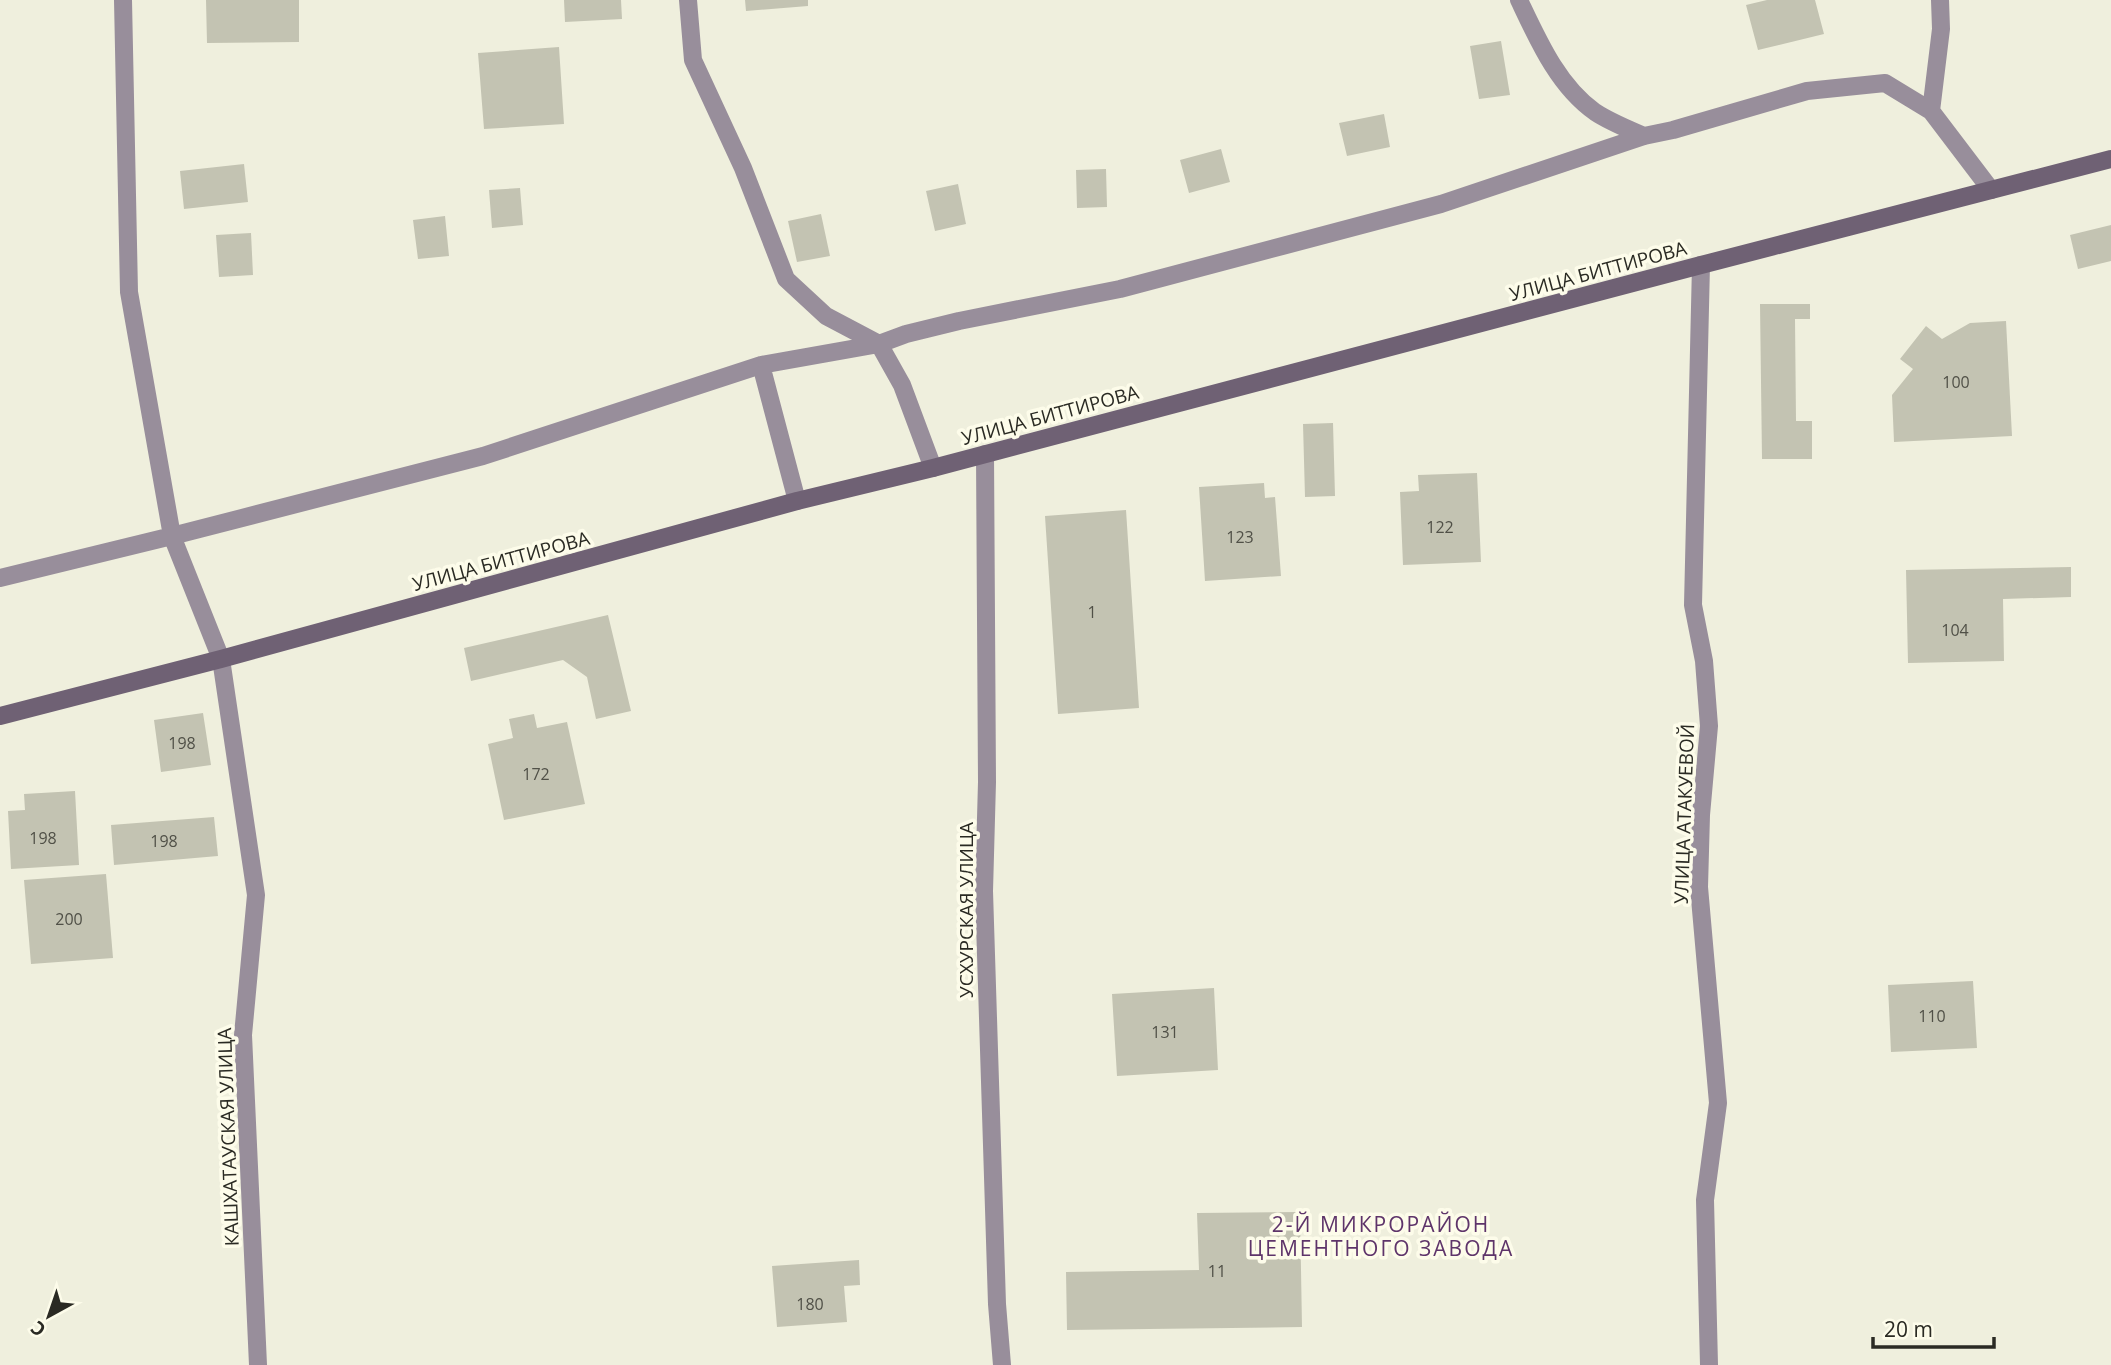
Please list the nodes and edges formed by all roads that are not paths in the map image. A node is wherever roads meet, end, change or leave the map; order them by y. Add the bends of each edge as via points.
1 (123, 0) edge
2 (688, 0) edge
3 (1519, 0) edge
4 (1940, 0) edge
5 (1931, 111) junction
6 (1644, 136) junction
7 (2111, 159) edge
8 (1992, 190) junction
9 (1700, 265) junction
10 (879, 344) junction
11 (761, 365) junction
12 (985, 454) junction
13 (933, 468) junction
14 (797, 501) junction
15 (173, 536) junction
16 (0, 578) edge
17 (221, 660) junction
18 (0, 716) edge
19 (258, 1365) edge
20 (1002, 1365) edge
21 (1709, 1365) edge

1 - 15 street, КАШХАТАУСКАЯ УЛИЦА via 129,292
2 - 10 street via 693,60 743,167 786,279 825,316
3 - 6 street via 1552,64 1572,90 1595,111
4 - 5 street
5 - 6 street via 1885,83 1807,91
5 - 8 street
6 - 10 street via 1441,204 1120,289 959,321
7 - 8 street, УЛИЦА БИТТИРОВА
8 - 9 street, УЛИЦА БИТТИРОВА
9 - 12 street, УЛИЦА БИТТИРОВА
9 - 21 street, УЛИЦА АТАКУЕВОЙ via 1693,605 1704,661 1709,726 1699,887 1718,1103 1705,1200
10 - 11 street
10 - 13 street via 902,384
11 - 14 street
11 - 15 street via 484,456
12 - 13 street, УЛИЦА БИТТИРОВА
12 - 20 street, УСХУРСКАЯ УЛИЦА via 984,891
13 - 14 street, УЛИЦА БИТТИРОВА
14 - 17 street, УЛИЦА БИТТИРОВА
15 - 16 street
15 - 17 street, КАШХАТАУСКАЯ УЛИЦА
17 - 18 street, УЛИЦА БИТТИРОВА
17 - 19 street, КАШХАТАУСКАЯ УЛИЦА via 256,895 243,1035

